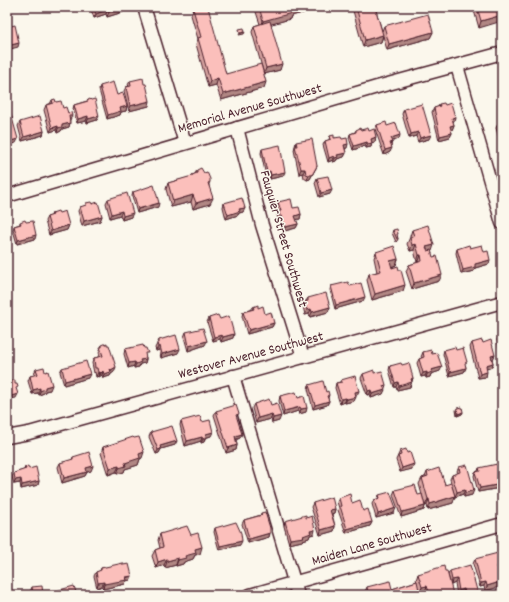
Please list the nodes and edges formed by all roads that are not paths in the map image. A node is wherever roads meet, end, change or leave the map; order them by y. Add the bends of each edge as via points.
1 (144, 7) edge
2 (502, 53) edge
3 (457, 66) junction
4 (236, 128) junction
5 (184, 144) junction
6 (7, 196) edge
7 (502, 223) edge
8 (502, 302) edge
9 (303, 357) junction
10 (233, 376) junction
11 (7, 437) edge
12 (502, 524) edge
13 (294, 583) junction
14 (250, 595) edge
15 (298, 595) edge

1 - 5 street
2 - 3 street, Memorial Avenue Southwest
3 - 4 street, Memorial Avenue Southwest
3 - 7 street
4 - 5 street, Memorial Avenue Southwest
4 - 9 street, Fauquier Street Southwest via 262,225
5 - 6 street, Memorial Avenue Southwest
8 - 9 street, Westover Avenue Southwest
9 - 10 street, Westover Avenue Southwest
10 - 11 street, Westover Avenue Southwest
10 - 13 street
12 - 13 street, Maiden Lane Southwest
13 - 14 street, Maiden Lane Southwest
13 - 15 street

